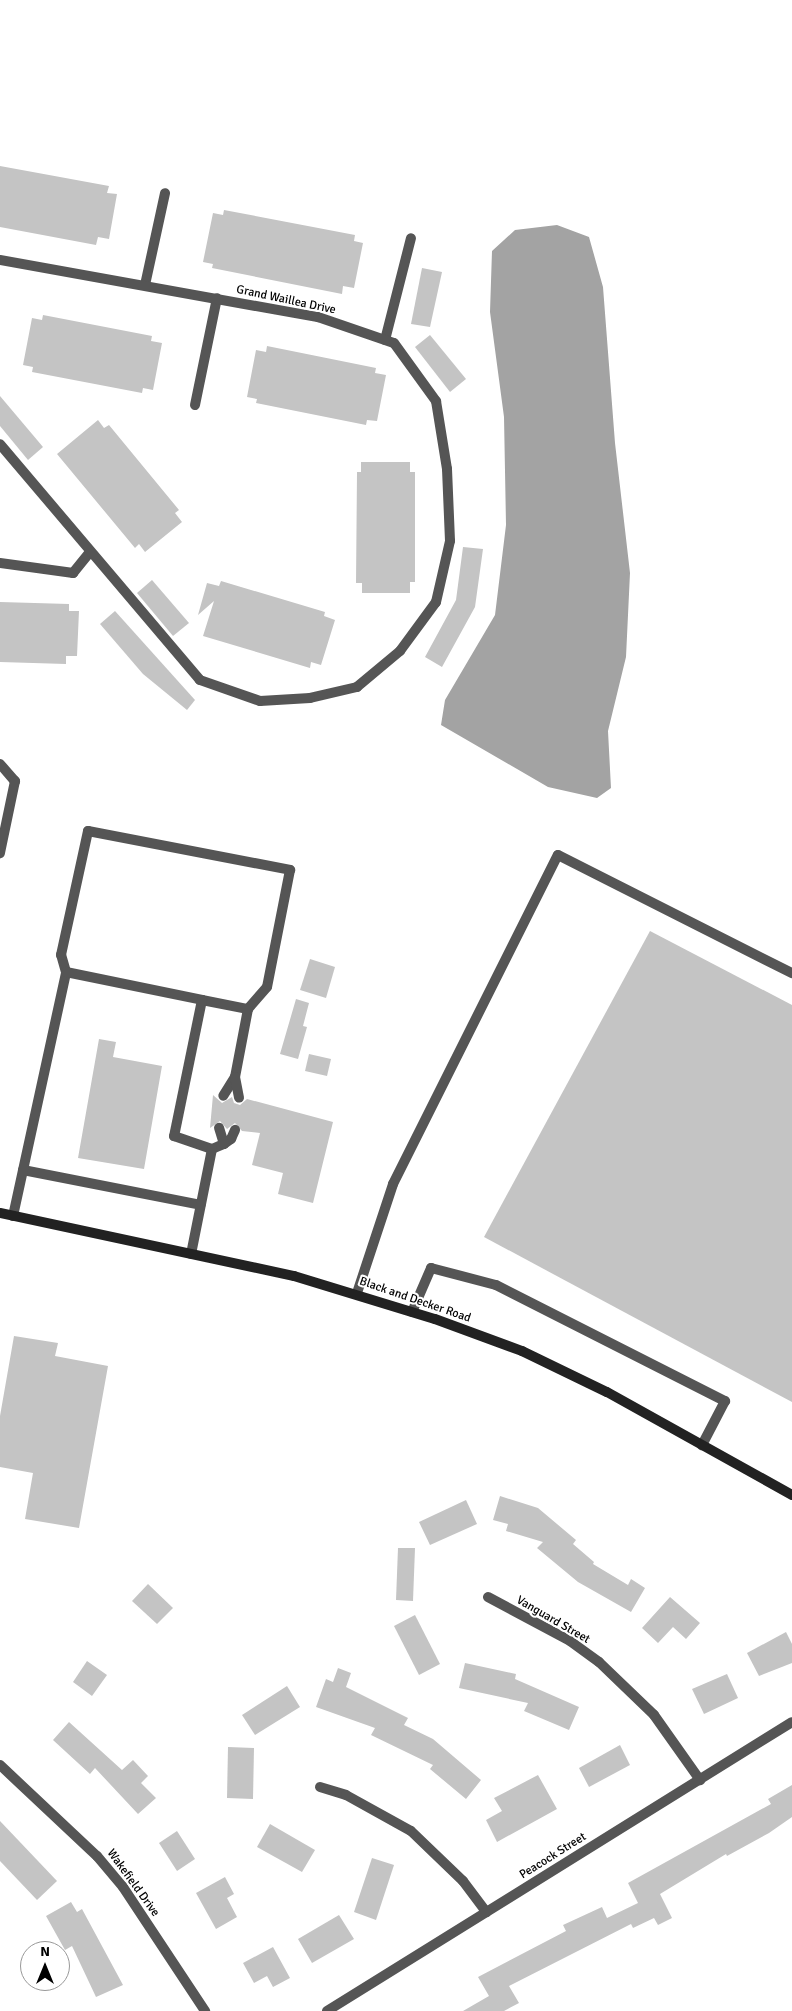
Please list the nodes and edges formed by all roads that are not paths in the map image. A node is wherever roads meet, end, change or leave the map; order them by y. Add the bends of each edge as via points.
1 (165, 193) dead end
2 (411, 238) dead end
3 (0, 260) edge
4 (145, 285) junction
5 (217, 298) junction
6 (385, 340) junction
7 (195, 406) dead end
8 (0, 444) edge
9 (90, 552) junction
10 (0, 564) edge
11 (0, 764) edge
12 (0, 853) edge
13 (66, 972) junction
14 (792, 974) edge
15 (202, 1000) junction
16 (248, 1009) junction
17 (235, 1077) junction
18 (223, 1096) dead end
19 (239, 1098) dead end
20 (219, 1128) dead end
21 (235, 1130) dead end
22 (224, 1144) junction
23 (212, 1149) junction
24 (23, 1170) junction
25 (201, 1205) junction
26 (0, 1213) edge
27 (13, 1216) junction
28 (190, 1254) junction
29 (358, 1294) junction
30 (412, 1312) junction
31 (702, 1445) junction
32 (792, 1495) edge
33 (488, 1597) dead end
34 (792, 1722) edge
35 (0, 1765) edge
36 (700, 1780) junction
37 (320, 1787) dead end
38 (486, 1912) junction
39 (206, 2011) edge
40 (327, 2011) edge

1 - 4 street
2 - 6 street
3 - 4 street, Grand Waillea Drive
4 - 5 street, Grand Waillea Drive
5 - 6 street, Grand Waillea Drive via 318,317
5 - 7 street
6 - 9 street, Grand Waillea Drive via 394,343 436,401 447,469 450,541 436,602 400,651 357,687 310,698 260,701 200,680
8 - 9 street, Grand Waillea Drive
9 - 10 street via 73,573
11 - 12 street via 14,780
13 - 15 street
13 - 16 street via 61,955 88,831 290,870 268,987
13 - 24 street
14 - 29 street via 558,855 393,1184
15 - 16 street
15 - 23 street via 174,1136
16 - 17 street
17 - 18 street
17 - 19 street
20 - 22 street
21 - 22 street via 232,1138
22 - 23 street
23 - 25 street
24 - 25 street
24 - 27 street
25 - 28 street
26 - 27 main road, Black and Decker Road
27 - 28 main road, Black and Decker Road
28 - 29 main road, Black and Decker Road
29 - 30 main road, Black and Decker Road
30 - 31 main road, Black and Decker Road via 522,1351 607,1392
30 - 31 street via 431,1268 496,1285 725,1401
31 - 32 main road, Black and Decker Road
33 - 36 street, Vanguard Street via 570,1641 599,1662 654,1715
34 - 36 street, Peacock Street
35 - 39 street, Wakefield Drive via 97,1856 123,1887
36 - 38 street, Peacock Street
37 - 38 street via 346,1795 411,1831 463,1881
38 - 40 street, Peacock Street

